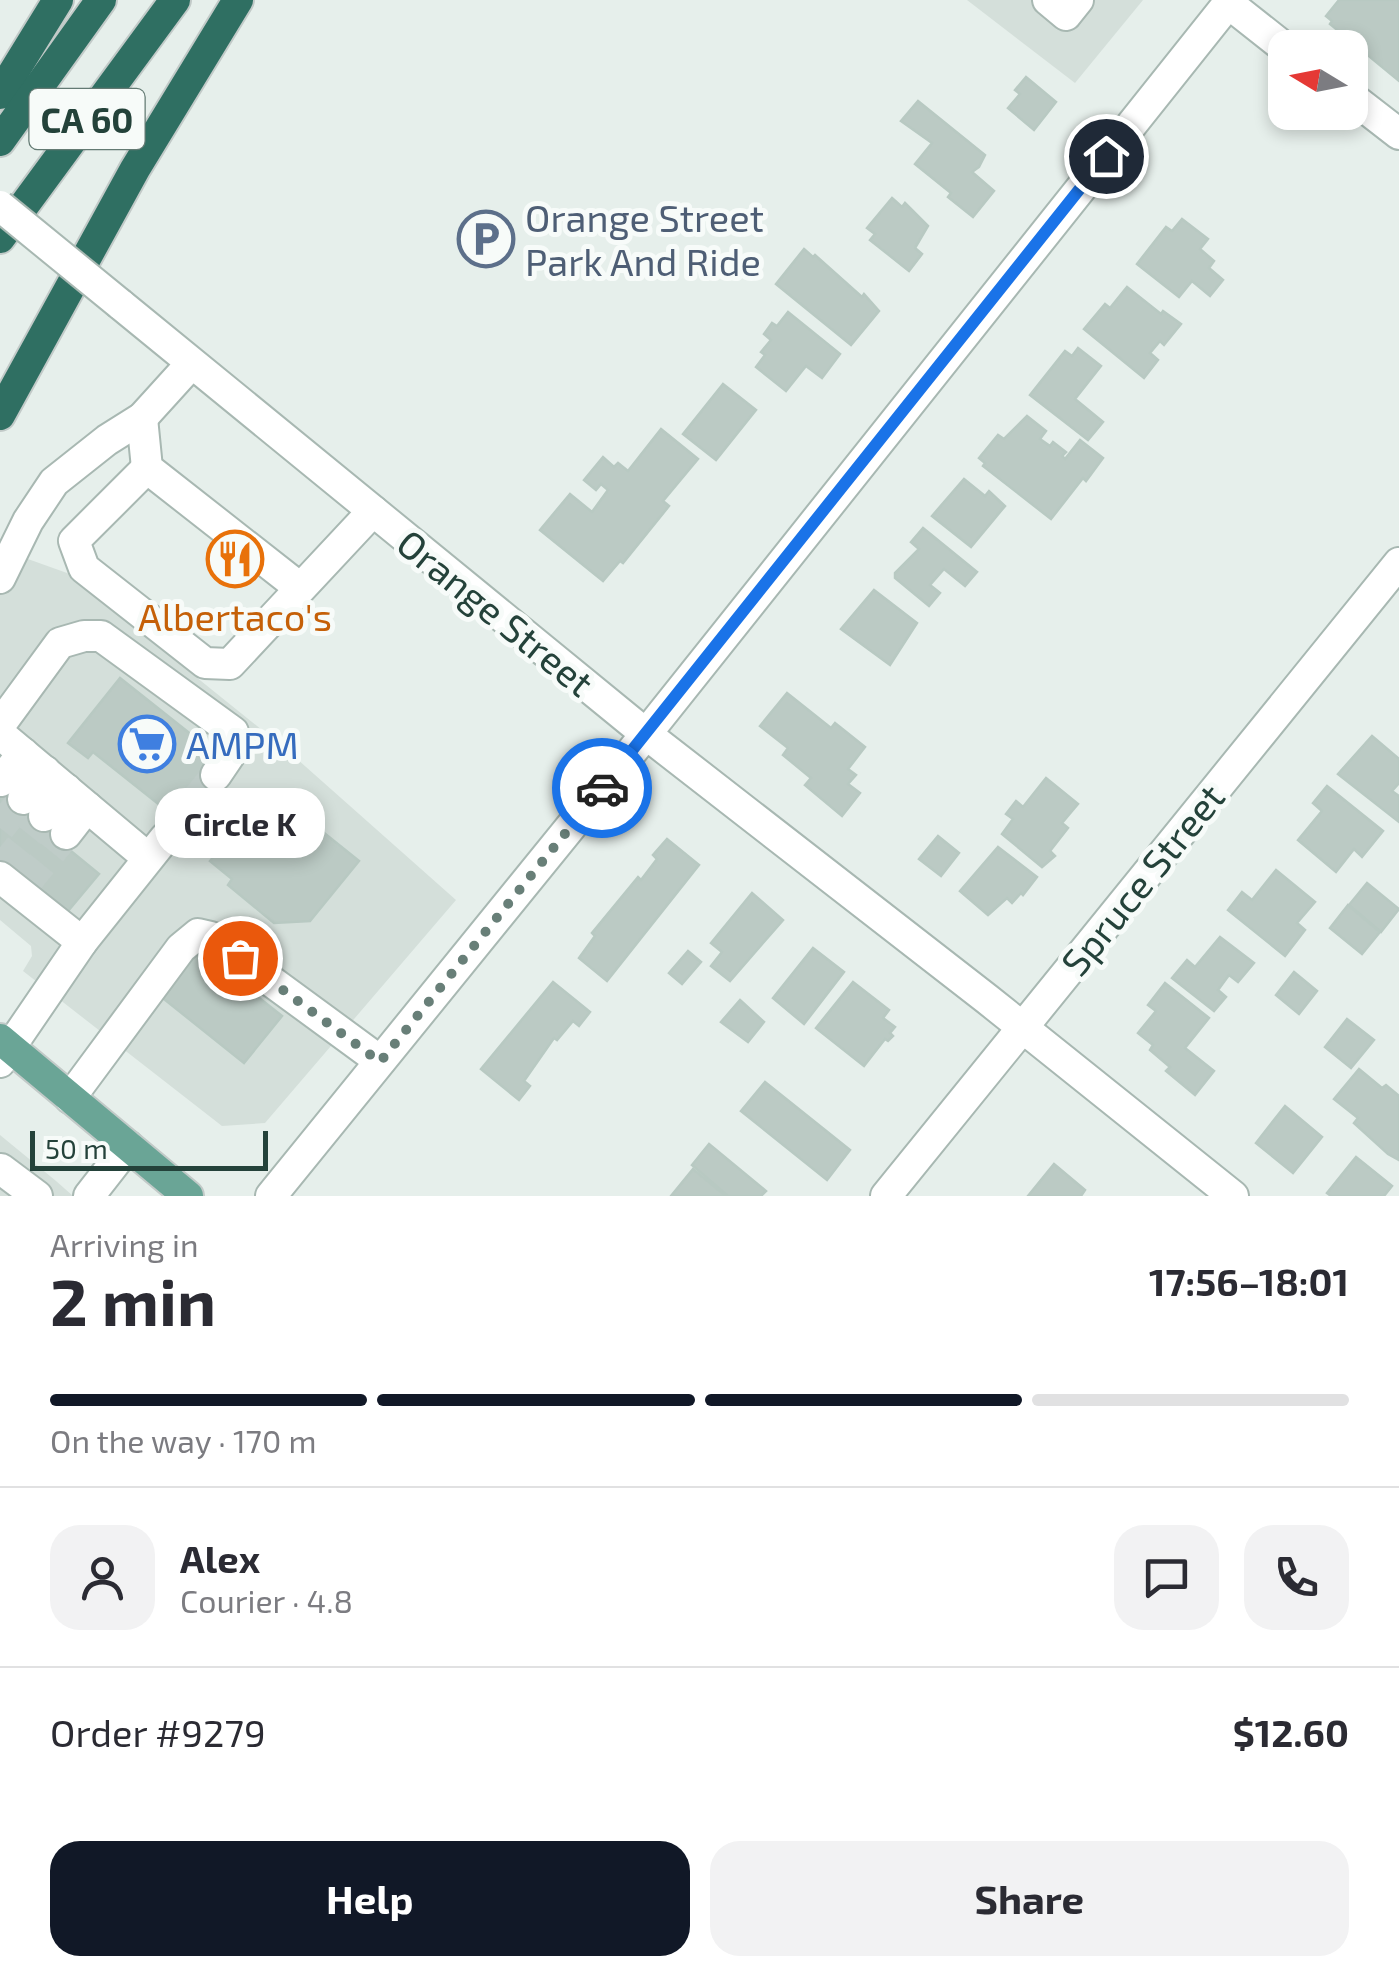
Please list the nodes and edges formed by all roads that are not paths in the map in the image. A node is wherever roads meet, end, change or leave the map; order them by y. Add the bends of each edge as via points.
1 (58, 0) edge
2 (101, 0) edge
3 (175, 0) edge
4 (238, 0) edge
5 (1048, 0) edge
6 (1078, 0) edge
7 (1229, 2) edge
8 (1268, 34) edge
9 (0, 94) edge
10 (1368, 110) edge
11 (1399, 134) edge
12 (0, 141) edge
13 (0, 206) edge
14 (0, 238) edge
15 (192, 364) junction
16 (0, 416) edge
17 (142, 418) junction
18 (147, 468) junction
19 (373, 511) junction
20 (1399, 562) edge
21 (0, 578) edge
22 (300, 588) junction
23 (646, 734) junction
24 (28, 757) edge
25 (216, 775) tunnel mouth
26 (34, 808) edge
27 (9, 880) edge
28 (82, 942) junction
29 (1023, 1028) junction
30 (4, 1050) edge
31 (380, 1062) junction
32 (70, 1098) junction
33 (128, 1146) junction
34 (0, 1169) edge
35 (36, 1196) edge
36 (89, 1196) edge
37 (188, 1196) edge
38 (272, 1196) edge
39 (886, 1196) edge
40 (1232, 1196) edge

1 - 9 highway
2 - 12 highway, CA 60
3 - 14 highway, CA 60
4 - 16 highway via 136,168
5 - 6 street via 1066,14
7 - 8 street
7 - 23 street
10 - 11 street
13 - 15 street, Orange Street, bridge
15 - 17 street
15 - 19 street, Orange Street
17 - 18 street
17 - 21 street via 54,482
18 - 22 street
18 - 22 street via 74,541 84,568 205,663 230,664
19 - 22 street
19 - 23 street, Orange Street
20 - 29 street, Spruce Street
23 - 29 street, Orange Street
23 - 31 street
24 - 25 street via 60,643 101,636 233,732 235,748
24 - 26 street
24 - 26 street
24 - 28 street via 156,848
27 - 28 street
28 - 30 street
29 - 39 street, Spruce Street
29 - 40 street, Orange Street
30 - 32 main road
31 - 32 street via 212,937 198,934
31 - 38 street
32 - 33 main road
33 - 36 street
33 - 37 main road
34 - 35 street

